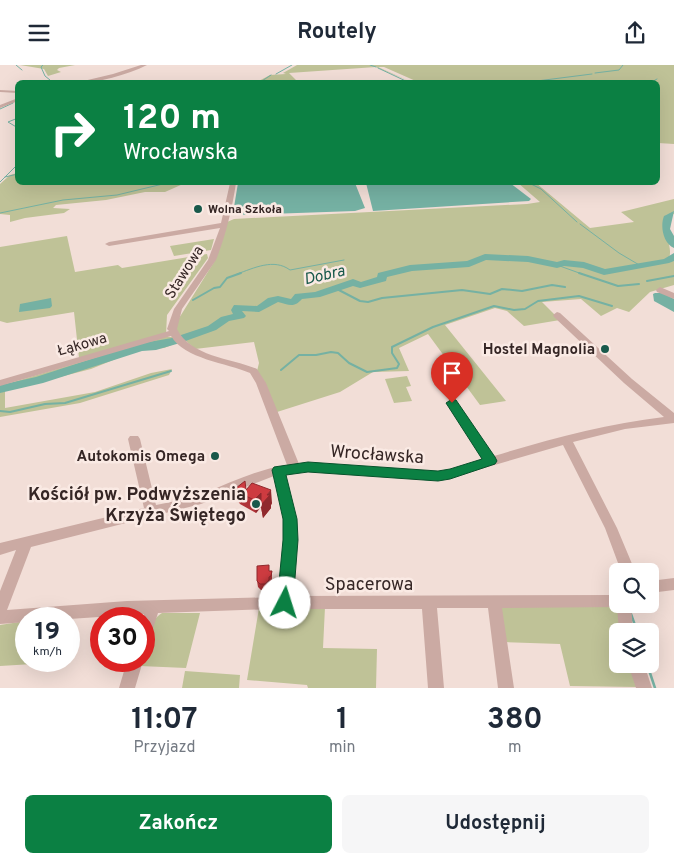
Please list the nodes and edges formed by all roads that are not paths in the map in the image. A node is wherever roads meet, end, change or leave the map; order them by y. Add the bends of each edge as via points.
1 (146, 65) edge
2 (91, 80) edge
3 (0, 91) edge
4 (15, 92) edge
5 (15, 100) edge
6 (0, 107) edge
7 (233, 185) edge
8 (224, 225) junction
9 (109, 243) dead end
10 (660, 290) dead end
11 (674, 296) edge
12 (557, 315) dead end
13 (177, 337) junction
14 (0, 383) edge
15 (452, 403) dead end
16 (674, 419) edge
17 (134, 439) dead end
18 (566, 439) junction
19 (491, 461) junction
20 (294, 467) junction
21 (278, 470) junction
22 (152, 511) junction
23 (26, 543) junction
24 (0, 549) edge
25 (625, 563) edge
26 (674, 584) edge
27 (659, 586) edge
28 (609, 601) edge
29 (494, 602) junction
30 (285, 603) junction
31 (429, 603) junction
32 (153, 607) edge
33 (0, 609) edge
34 (90, 611) edge
35 (0, 617) edge
36 (132, 672) edge
37 (639, 673) edge
38 (127, 688) edge
39 (436, 688) edge
40 (506, 688) edge
41 (644, 688) edge

1 - 2 street
3 - 4 street
5 - 6 street
7 - 8 street, Stawowa
8 - 9 street
8 - 13 street, Stawowa via 212,260 178,309 173,324
10 - 11 street
12 - 16 street
13 - 14 street, Łąkowa
13 - 20 street via 191,349 254,371
15 - 19 street
16 - 18 street, Wrocławska via 625,425
17 - 22 street
18 - 19 street, Wrocławska
18 - 25 street via 611,528
19 - 20 street, Wrocławska via 438,476
20 - 21 street, Wrocławska
21 - 22 street, Wrocławska via 201,499
21 - 30 street via 290,519
22 - 23 street, Wrocławska
23 - 24 street, Wrocławska
23 - 33 street
26 - 27 street
28 - 29 street, Spacerowa
29 - 31 street, Spacerowa
29 - 40 street
30 - 31 street, Spacerowa
30 - 32 street, Spacerowa
31 - 39 street
34 - 35 street, Spacerowa
36 - 38 street
37 - 41 street

